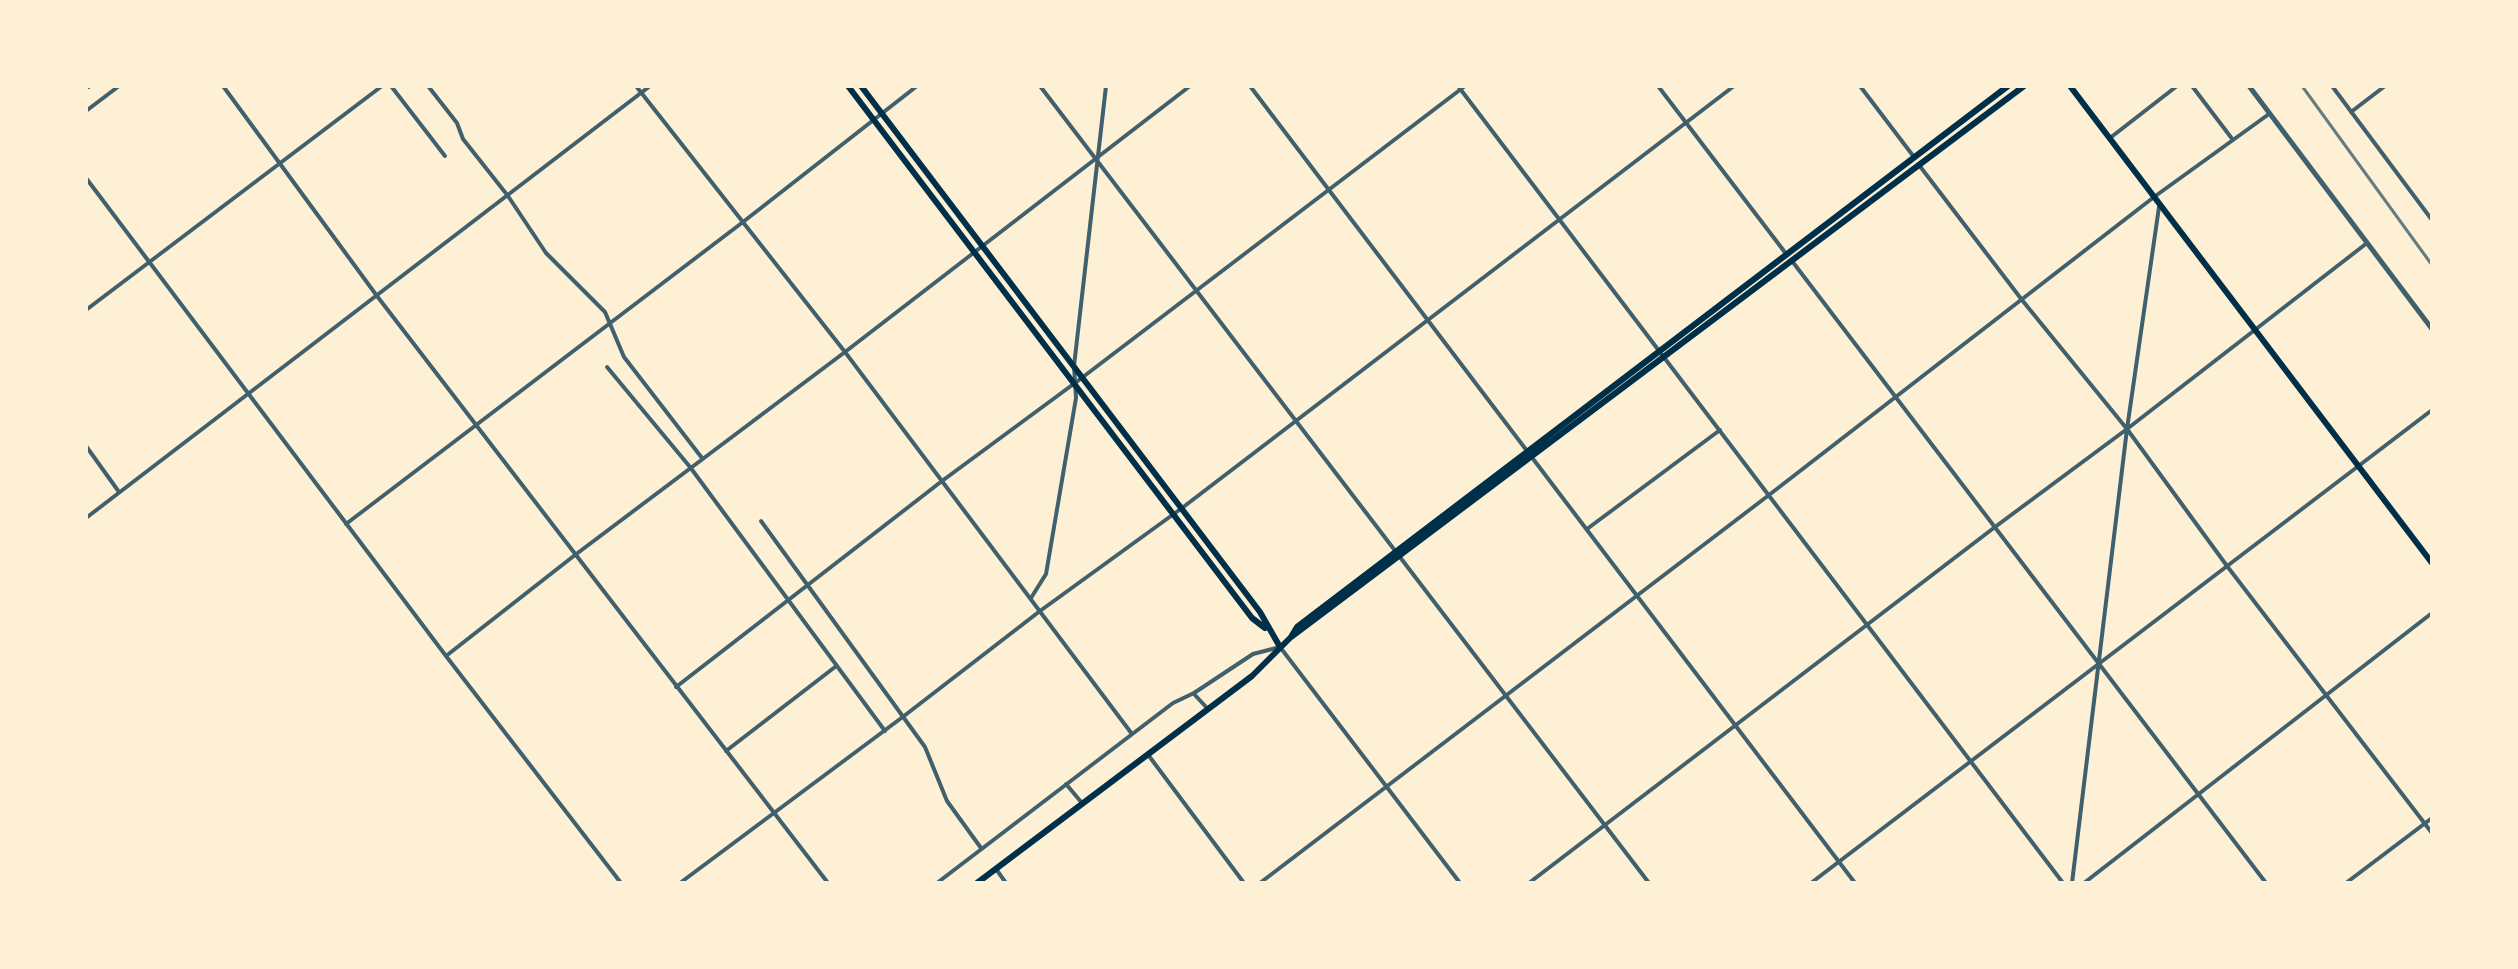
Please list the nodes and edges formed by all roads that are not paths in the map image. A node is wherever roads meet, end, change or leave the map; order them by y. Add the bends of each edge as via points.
1 (119, 86) edge
2 (223, 86) edge
3 (382, 86) edge
4 (391, 86) edge
5 (428, 86) edge
6 (636, 86) edge
7 (650, 86) edge
8 (848, 86) edge
9 (861, 86) edge
10 (917, 86) edge
11 (1040, 86) edge
12 (1106, 86) edge
13 (1190, 86) edge
14 (1250, 86) edge
15 (1658, 86) edge
16 (1734, 86) edge
17 (1860, 86) edge
18 (2008, 86) edge
19 (2024, 86) edge
20 (2070, 86) edge
21 (2177, 86) edge
22 (2192, 86) edge
23 (2249, 86) edge
24 (2332, 86) edge
25 (2385, 86) edge
26 (1461, 87) edge
27 (642, 92) junction
28 (86, 111) edge
29 (2351, 112) junction
30 (881, 113) junction
31 (2269, 114) junction
32 (874, 120) junction
33 (1686, 122) junction
34 (2110, 138) junction
35 (2233, 140) junction
36 (445, 156) dead end
37 (1914, 158) junction
38 (1096, 159) junction
39 (281, 163) junction
40 (1919, 165) junction
41 (86, 178) edge
42 (1329, 190) junction
43 (508, 196) junction
44 (2154, 197) junction
45 (2160, 204) junction
46 (1560, 220) junction
47 (2432, 220) edge
48 (743, 222) junction
49 (2367, 243) junction
50 (981, 245) junction
51 (974, 252) junction
52 (1786, 254) junction
53 (1792, 261) junction
54 (148, 262) junction
55 (1196, 291) junction
56 (377, 296) junction
57 (2022, 300) junction
58 (86, 310) edge
59 (1428, 320) junction
60 (611, 323) junction
61 (2255, 329) junction
62 (2432, 329) edge
63 (845, 352) junction
64 (1662, 354) junction
65 (1074, 366) junction
66 (607, 367) dead end
67 (1079, 380) junction
68 (249, 395) junction
69 (1896, 397) junction
70 (2432, 410) edge
71 (1295, 421) junction
72 (476, 424) junction
73 (2127, 429) junction
74 (1720, 430) junction
75 (86, 446) edge
76 (1530, 454) junction
77 (702, 458) junction
78 (2359, 466) junction
79 (690, 467) junction
80 (942, 481) junction
81 (119, 492) junction
82 (1769, 495) junction
83 (1182, 508) junction
84 (1174, 513) junction
85 (86, 518) edge
86 (761, 521) dead end
87 (346, 524) junction
88 (1995, 527) junction
89 (1587, 529) junction
90 (1398, 554) junction
91 (575, 555) junction
92 (2432, 563) edge
93 (2227, 566) junction
94 (807, 584) junction
95 (1637, 595) junction
96 (1031, 599) junction
97 (788, 600) junction
98 (1040, 611) junction
99 (2432, 613) edge
100 (1868, 624) junction
101 (1270, 632) junction
102 (1280, 647) junction
103 (446, 656) junction
104 (2098, 664) junction
105 (836, 667) junction
106 (676, 687) junction
107 (1194, 693) junction
108 (1505, 695) junction
109 (2326, 696) junction
110 (1209, 710) junction
111 (904, 716) junction
112 (1735, 724) junction
113 (885, 731) junction
114 (1132, 734) junction
115 (726, 751) junction
116 (1149, 756) junction
117 (1970, 761) junction
118 (1066, 784) junction
119 (1388, 788) junction
120 (2198, 794) junction
121 (1083, 805) junction
122 (773, 812) junction
123 (2432, 818) edge
124 (1604, 823) junction
125 (2425, 824) junction
126 (2432, 833) edge
127 (981, 848) junction
128 (1839, 862) junction
129 (996, 869) junction
130 (621, 883) edge
131 (680, 883) edge
132 (828, 883) edge
133 (937, 883) edge
134 (977, 883) edge
135 (1006, 883) edge
136 (1244, 883) edge
137 (1260, 883) edge
138 (1460, 883) edge
139 (1529, 883) edge
140 (1649, 883) edge
141 (1811, 883) edge
142 (1855, 883) edge
143 (2063, 883) edge
144 (2072, 883) edge
145 (2084, 883) edge
146 (2266, 883) edge
147 (2346, 883) edge

1 - 28 street
2 - 39 street
3 - 39 street
4 - 36 street
5 - 43 street
6 - 27 street
7 - 27 street
8 - 32 main road
9 - 30 main road
10 - 30 street
11 - 38 street
12 - 38 street
13 - 38 street
14 - 42 street
15 - 33 street
16 - 33 street
17 - 37 street
18 - 37 main road
19 - 40 main road
20 - 34 main road
21 - 34 street
22 - 35 street
23 - 31 street
24 - 29 street
25 - 29 street
26 - 42 street
26 - 46 street
27 - 43 street
27 - 48 street
29 - 47 street
30 - 32 street
30 - 50 main road
31 - 35 street
31 - 49 street
32 - 48 street
32 - 51 main road
33 - 46 street
33 - 52 street
34 - 44 main road
35 - 44 street
37 - 40 street
37 - 52 main road
38 - 50 street
38 - 55 street
38 - 65 street
39 - 54 street
39 - 56 street
40 - 53 main road
40 - 57 street
41 - 54 street
42 - 55 street
42 - 59 street
43 - 56 street
43 - 60 street via 546,253
44 - 45 main road
44 - 57 street
45 - 61 main road
45 - 73 street
46 - 59 street
46 - 64 street
48 - 60 street
48 - 63 street
49 - 61 street
49 - 62 street
50 - 51 street
50 - 65 main road
51 - 63 street
51 - 67 main road
52 - 53 street
52 - 64 main road
53 - 64 main road
53 - 69 street
54 - 58 street
54 - 68 street
55 - 67 street
55 - 71 street
56 - 68 street
56 - 72 street
57 - 69 street
57 - 73 street
59 - 71 street
59 - 76 street
60 - 72 street
60 - 77 street via 624,357
61 - 73 street
61 - 78 main road
63 - 77 street
63 - 80 street
64 - 74 street
64 - 76 main road
65 - 67 main road
66 - 79 street
67 - 80 street
67 - 83 main road
67 - 84 main road
67 - 96 street via 1046,574
68 - 81 street
68 - 87 street
69 - 82 street
69 - 88 street
70 - 78 street
71 - 83 street
71 - 90 street
72 - 87 street
72 - 91 street
73 - 88 street
73 - 93 street
73 - 104 street
74 - 82 street
74 - 89 street
75 - 81 street
76 - 89 street
76 - 90 main road
77 - 79 street
78 - 92 main road
78 - 93 street
79 - 91 street
79 - 97 street
80 - 94 street
80 - 96 street
81 - 85 street
82 - 95 street
82 - 100 street
83 - 84 street
83 - 101 main road
84 - 98 street
84 - 101 main road via 1252,618
86 - 94 street
87 - 103 street
88 - 100 street
88 - 104 street
89 - 95 street
90 - 102 main road
90 - 108 street
91 - 103 street
91 - 106 street
93 - 104 street
93 - 109 street
94 - 97 street
94 - 111 street
95 - 108 street
95 - 112 street
96 - 98 street
97 - 105 street
97 - 106 street
98 - 111 street
98 - 114 street
99 - 109 street
100 - 112 street
100 - 117 street
101 - 102 main road
102 - 107 street via 1253,654
102 - 110 main road
102 - 119 street
103 - 130 street
104 - 117 street
104 - 120 street
104 - 144 street
105 - 113 street
105 - 115 street
106 - 115 street
107 - 110 street
107 - 114 street
108 - 119 street
108 - 124 street
109 - 120 street
109 - 125 street
110 - 116 main road
111 - 113 street
111 - 127 street via 925,747 947,801
112 - 124 street
112 - 128 street
113 - 122 street
114 - 118 street
115 - 122 street
116 - 121 main road
116 - 136 street
117 - 128 street
117 - 143 street
118 - 121 street
118 - 127 street
119 - 137 street
119 - 138 street
120 - 145 street
120 - 146 street
121 - 129 main road
122 - 131 street
122 - 132 street
123 - 125 street
124 - 139 street
124 - 140 street
125 - 126 street
125 - 147 street
127 - 133 street
128 - 141 street
128 - 142 street
129 - 134 main road
129 - 135 street

